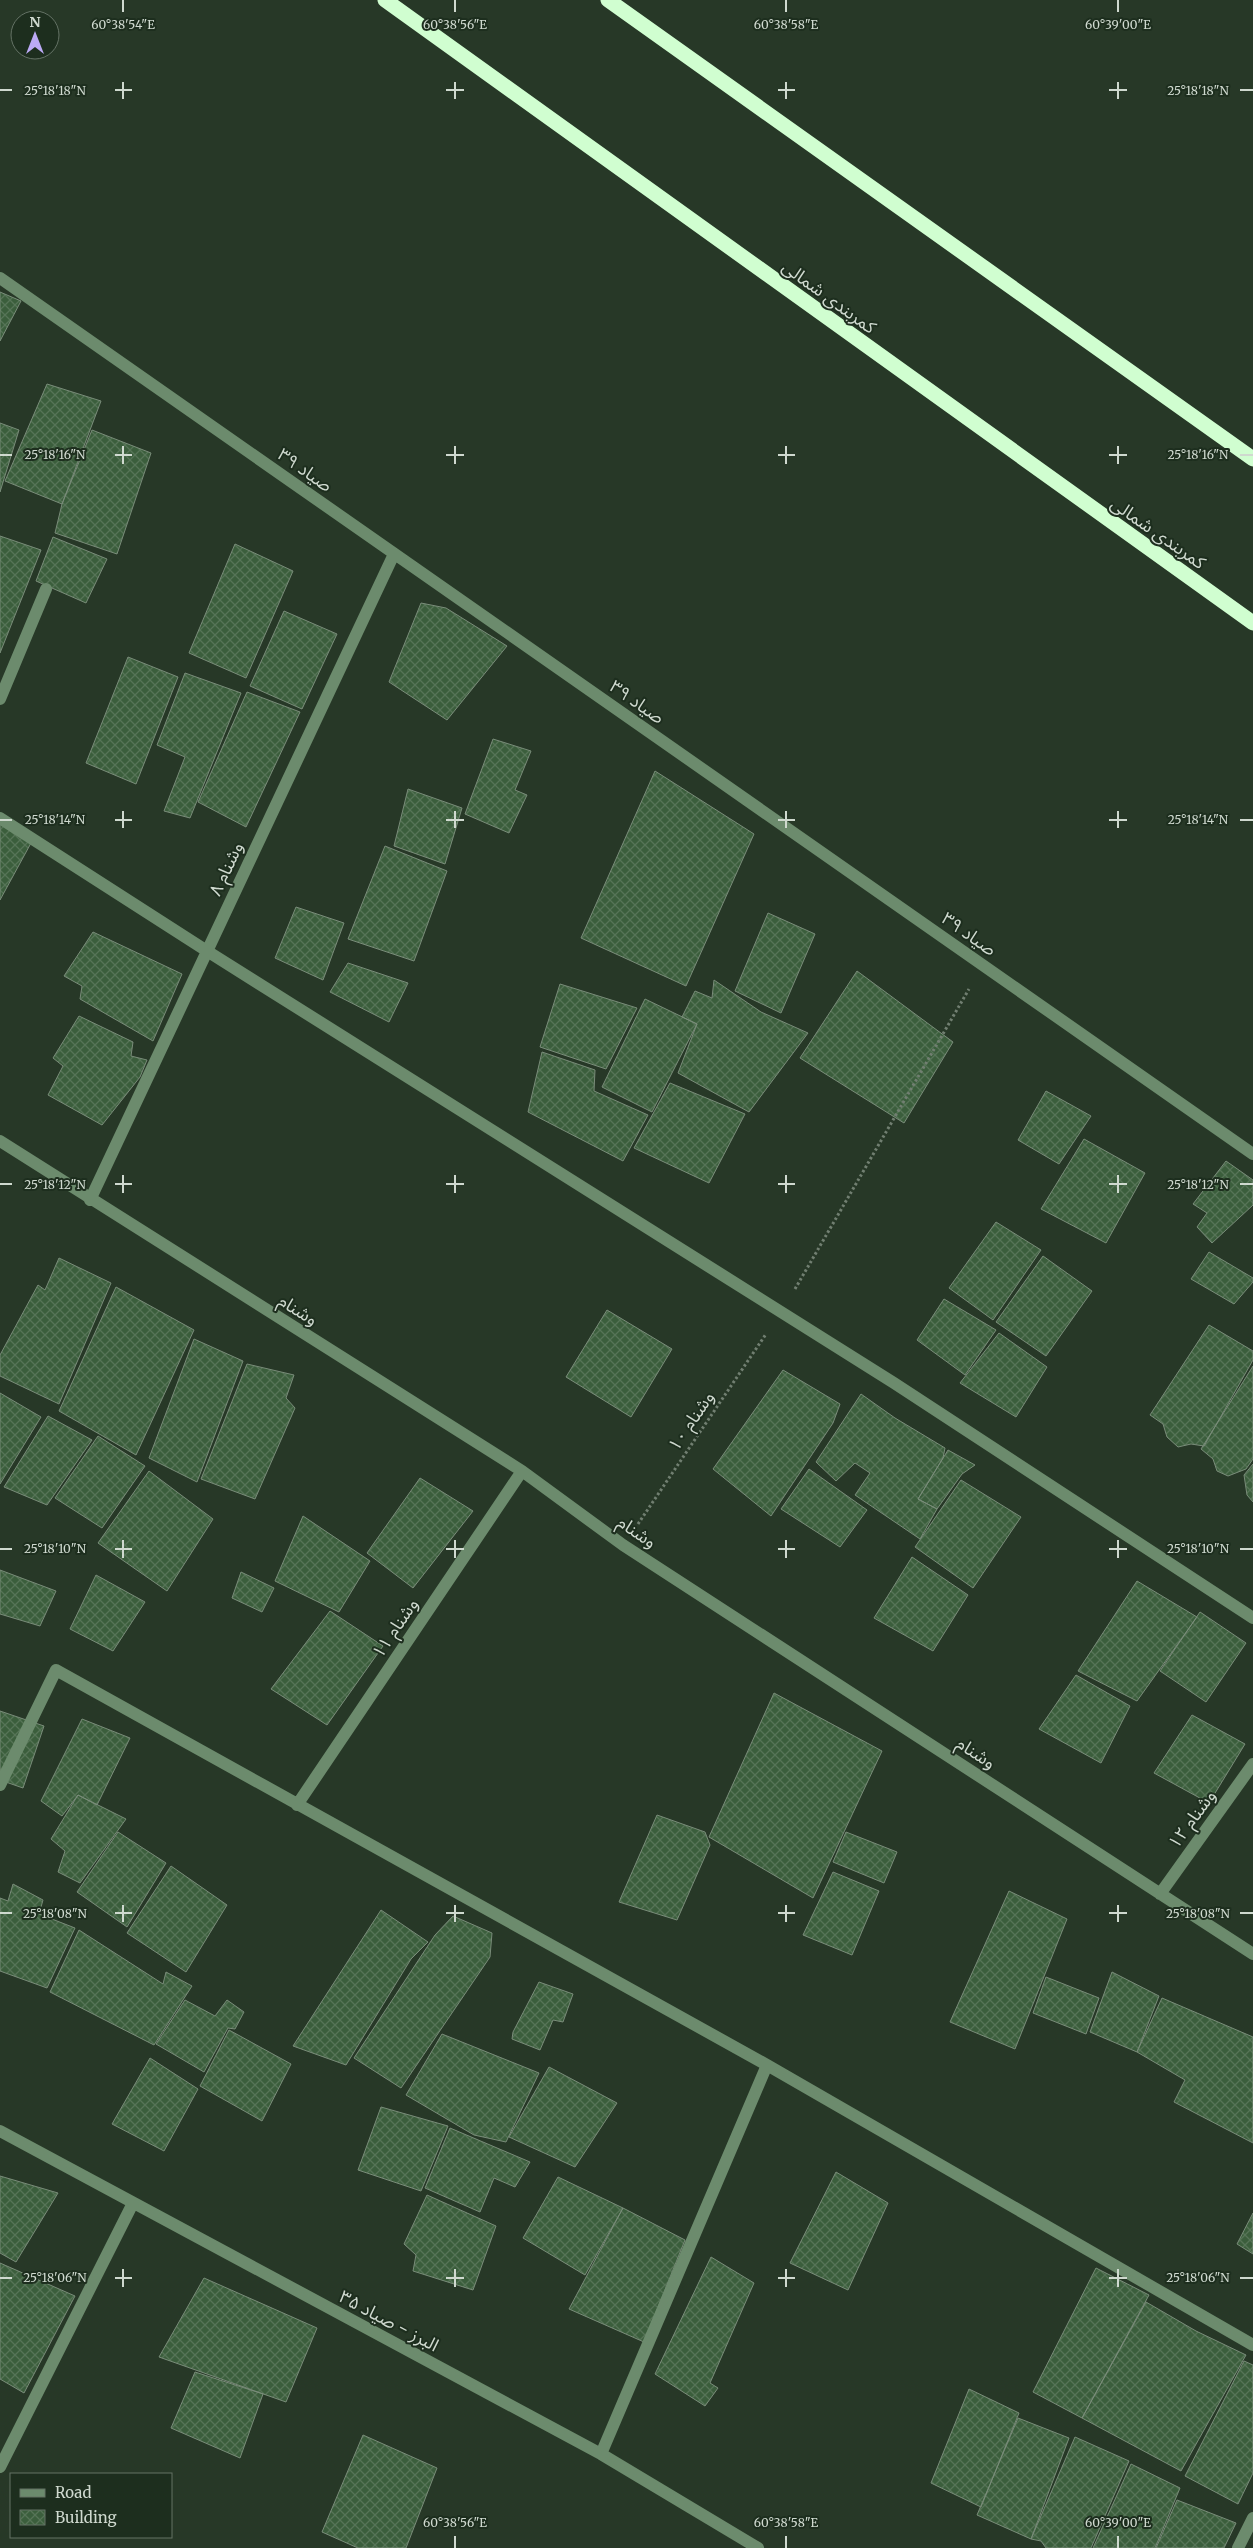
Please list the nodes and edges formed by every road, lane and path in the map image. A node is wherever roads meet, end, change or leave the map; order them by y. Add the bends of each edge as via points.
1 (385, 0) edge
2 (608, 0) edge
3 (0, 278) edge
4 (1253, 459) edge
5 (394, 554) junction
6 (46, 589) dead end
7 (1253, 623) edge
8 (0, 699) edge
9 (0, 818) edge
10 (207, 951) junction
11 (983, 965) junction
12 (0, 1141) edge
13 (1253, 1154) edge
14 (90, 1200) junction
15 (781, 1312) junction
16 (522, 1471) junction
17 (623, 1545) junction
18 (1253, 1618) edge
19 (1253, 1764) edge
20 (0, 1785) edge
21 (297, 1805) junction
22 (1160, 1894) junction
23 (1253, 1954) edge
24 (767, 2064) junction
25 (0, 2131) edge
26 (133, 2203) junction
27 (1253, 2345) edge
28 (601, 2454) junction
29 (0, 2467) edge
30 (1253, 2518) edge
31 (758, 2548) edge
32 (1238, 2548) edge

1 - 7 highway, کمربندی شمالی
2 - 4 highway
3 - 5 street, صیاد ۳۹
5 - 10 street, وشنام ۸
5 - 11 street, صیاد ۳۹
6 - 8 street
9 - 10 street
10 - 14 street, وشنام ۸
10 - 15 street
11 - 13 street, صیاد ۳۹
11 - 15 path, وشنام ۱۰
12 - 14 street, وشنام
14 - 16 street, وشنام
15 - 17 path, وشنام ۱۰
15 - 18 street
16 - 17 street, وشنام
16 - 21 street, وشنام ۱۱
17 - 22 street, وشنام
19 - 22 street, وشنام ۱۲
20 - 21 street via 56,1670
21 - 24 street
22 - 23 street, وشنام
24 - 27 street
24 - 28 street
25 - 26 street, البرز - صیاد ۳۵
26 - 28 street, البرز - صیاد ۳۵
26 - 29 street
28 - 31 street, البرز - صیاد ۳۵
30 - 32 street

